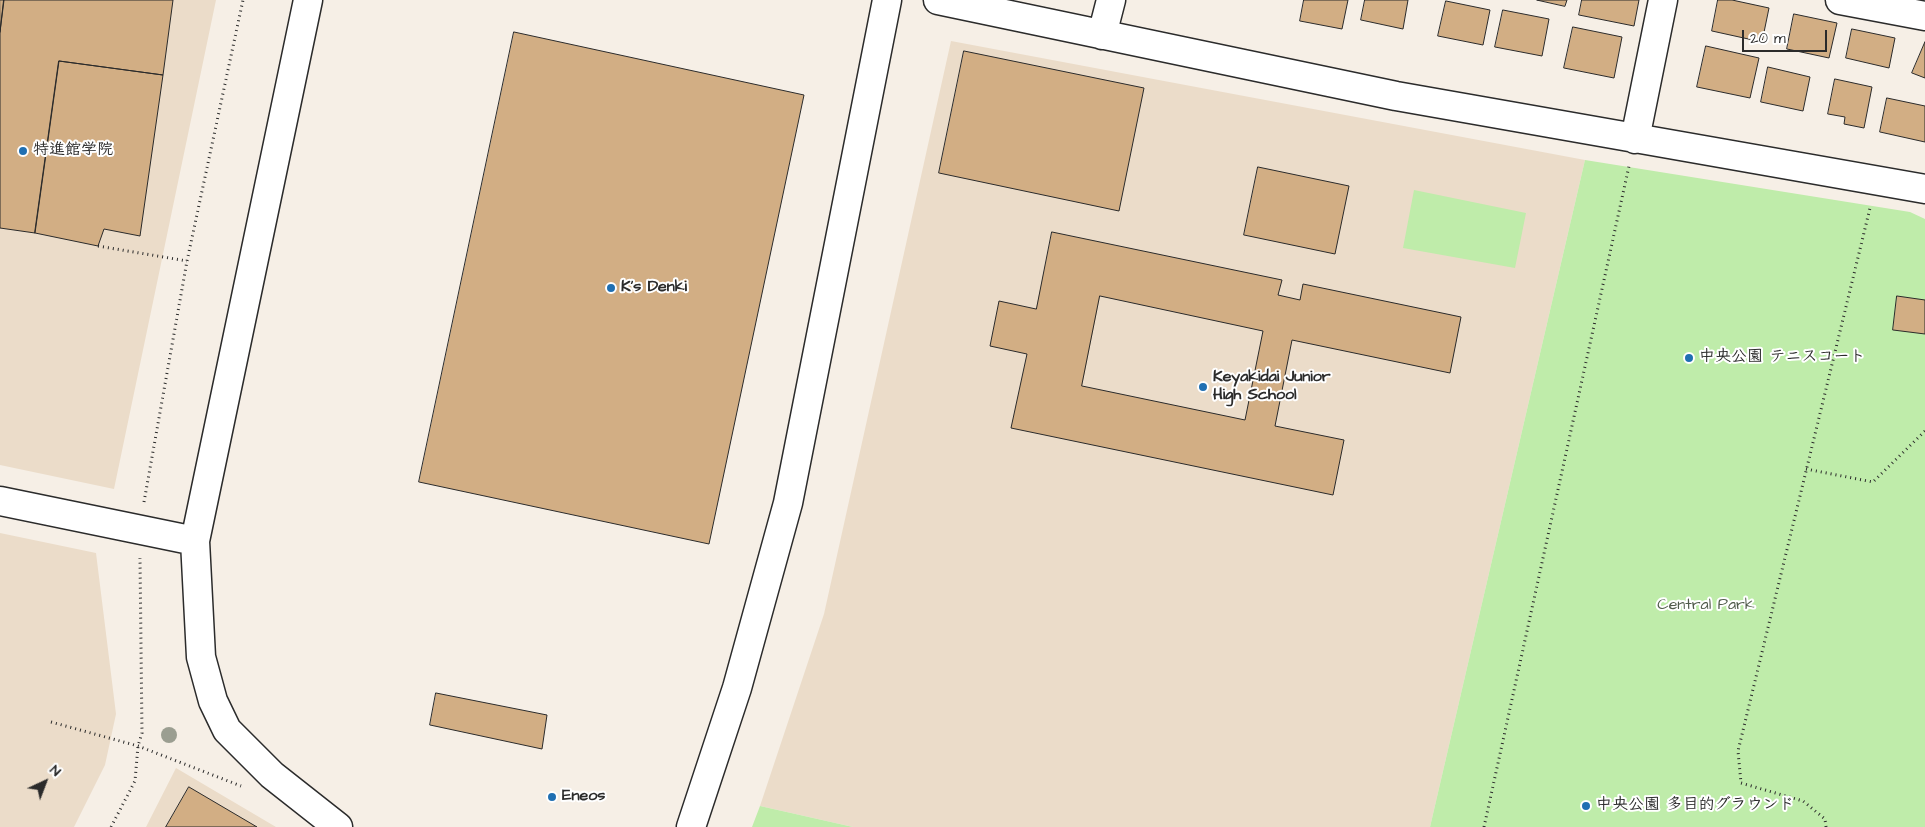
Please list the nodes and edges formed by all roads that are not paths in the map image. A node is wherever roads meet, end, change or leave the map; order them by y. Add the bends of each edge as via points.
1 (308, 0) edge
2 (887, 0) edge
3 (938, 0) edge
4 (1111, 0) edge
5 (1663, 0) edge
6 (1840, 0) edge
7 (1925, 16) edge
8 (1102, 34) junction
9 (1636, 138) junction
10 (1925, 189) edge
11 (0, 501) edge
12 (195, 541) junction
13 (338, 827) edge
14 (691, 827) edge

1 - 12 street
2 - 14 street via 788,503 738,688
3 - 8 street
4 - 8 street
5 - 9 street
6 - 7 street
8 - 9 street via 1396,96
9 - 10 street
11 - 12 street
12 - 13 street via 202,657 213,701 227,730 272,775

